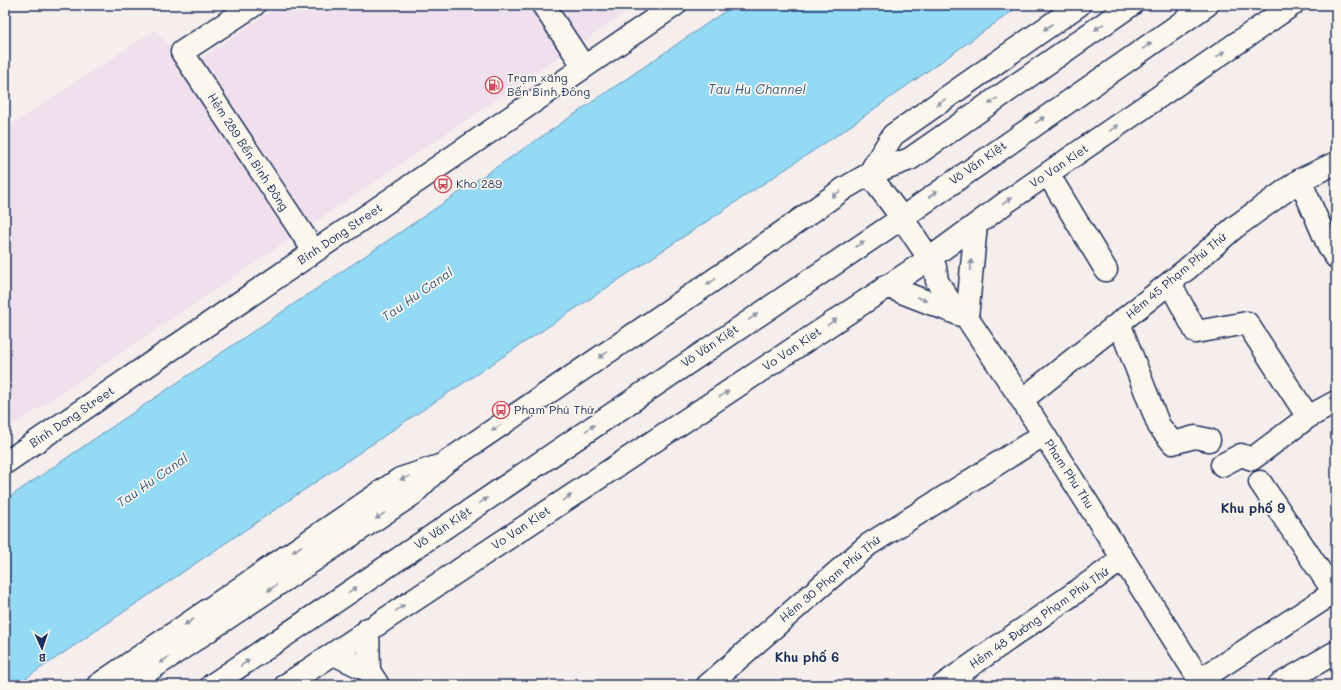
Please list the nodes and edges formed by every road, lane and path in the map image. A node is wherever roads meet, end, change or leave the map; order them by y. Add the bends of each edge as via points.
1 (254, 5) edge
2 (543, 5) edge
3 (1080, 5) edge
4 (1131, 5) edge
5 (1206, 5) edge
6 (1292, 5) edge
7 (663, 8) edge
8 (584, 67) junction
9 (1336, 163) edge
10 (869, 174) junction
11 (1048, 174) junction
12 (1300, 180) junction
13 (902, 218) junction
14 (976, 225) junction
15 (314, 251) junction
16 (1336, 257) edge
17 (932, 263) junction
18 (1106, 270) dead end
19 (1170, 283) junction
20 (886, 286) junction
21 (967, 318) junction
22 (1119, 323) junction
23 (1022, 400) junction
24 (1336, 402) edge
25 (1308, 417) junction
26 (1043, 435) junction
27 (1209, 440) dead end
28 (5, 463) edge
29 (442, 465) junction
30 (1222, 465) dead end
31 (1260, 482) dead end
32 (1123, 559) junction
33 (1335, 592) edge
34 (368, 629) junction
35 (1336, 652) edge
36 (334, 654) junction
37 (374, 678) edge
38 (949, 680) edge
39 (1202, 683) edge
40 (98, 685) edge
41 (127, 685) edge
42 (212, 685) edge
43 (286, 685) edge
44 (708, 685) edge
45 (1279, 685) edge

1 - 15 main road, Hẻm 289 Bến Bình Đông via 182,52
2 - 8 main road
3 -> 10 main road via 893,135
4 -> 10 main road via 910,159
13 -> 5 main road, Võ Văn Kiệt
11 -> 6 main road, Vo Van Kiet
7 - 8 main road, Binh Dong Street
8 - 15 main road, Binh Dong Street
9 - 12 main road, Hẻm 45 Phạm Phú Thứ
10 - 13 main road
10 -> 29 main road
14 -> 11 main road, Vo Van Kiet
11 - 18 main road
12 - 16 main road via 1329,247
12 - 19 main road, Hẻm 45 Phạm Phú Thứ via 1235,227
13 - 17 main road
42 -> 13 main road, Võ Văn Kiệt
14 - 17 main road, Vo Van Kiet
21 -> 14 main road
15 - 28 main road, Binh Dong Street
17 - 20 main road, Vo Van Kiet
17 - 21 main road, Pham Phu Thu via 948,274 966,304
19 - 22 main road, Hẻm 45 Phạm Phú Thứ
19 - 25 main road via 1196,332 1247,323
20 -> 21 main road
34 -> 20 main road, Vo Van Kiet
21 - 23 main road, Pham Phu Thu
22 - 23 main road, Hẻm 45 Phạm Phú Thứ
22 - 27 main road via 1159,426 1173,443 1195,437
23 - 26 main road, Pham Phu Thu
24 - 25 main road
25 - 30 main road via 1252,459 1242,455
26 - 32 main road, Pham Phu Thu
26 - 44 main road, Hẻm 30 Phạm Phú Thứ via 868,545
29 -> 40 main road via 400,480
29 -> 41 main road via 414,494
31 - 33 main road
32 - 38 main road, Hẻm 48 Đường Phạm Phú Thứ
32 - 39 main road, Pham Phu Thu
33 - 39 main road
34 - 36 main road, Vo Van Kiet
34 - 37 main road
35 - 45 main road
36 - 37 main road
36 - 43 main road, Vo Van Kiet

